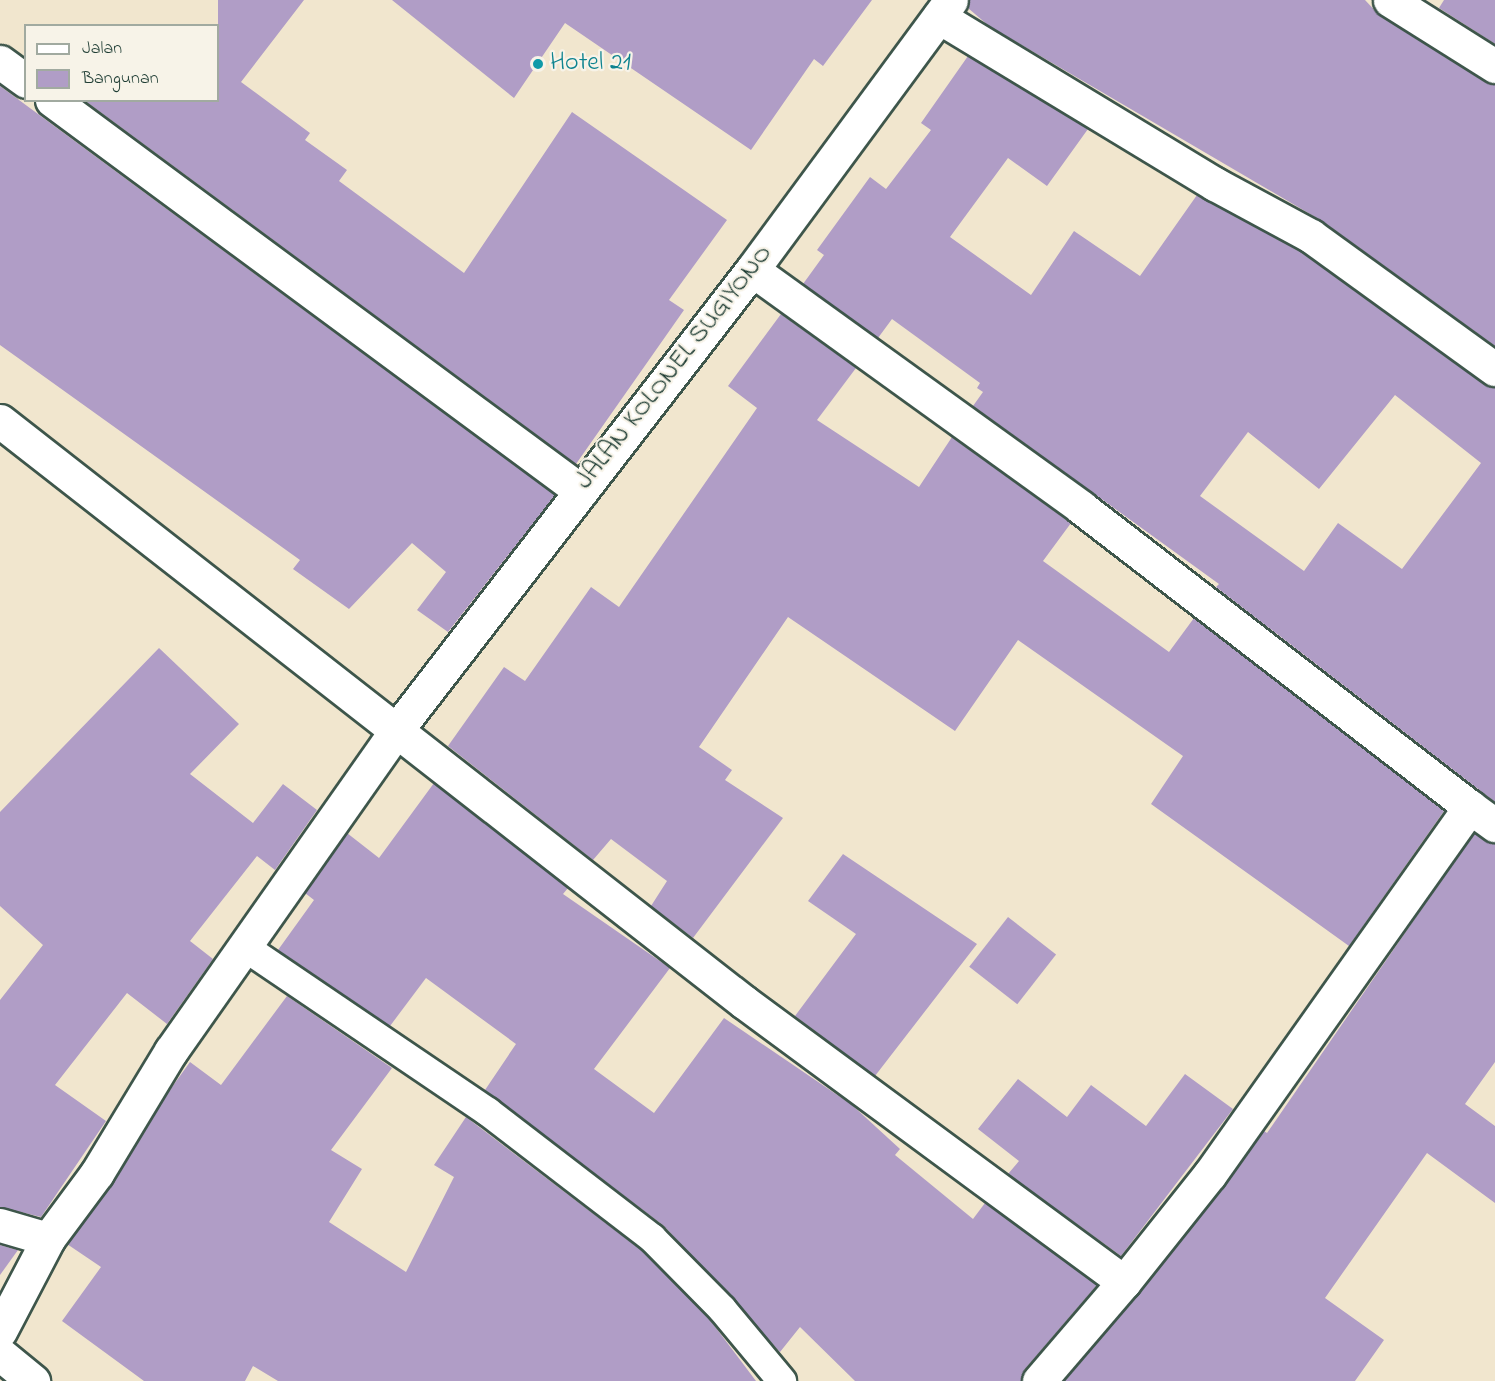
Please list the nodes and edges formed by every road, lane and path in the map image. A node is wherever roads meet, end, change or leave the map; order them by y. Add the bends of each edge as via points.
1 (1390, 0) edge
2 (945, 8) edge
3 (0, 62) edge
4 (1495, 66) edge
5 (24, 80) edge
6 (55, 102) edge
7 (752, 270) junction
8 (1495, 369) edge
9 (0, 421) edge
10 (581, 491) junction
11 (395, 732) junction
12 (1482, 816) edge
13 (246, 948) junction
14 (0, 1225) edge
15 (48, 1239) junction
16 (1124, 1282) junction
17 (0, 1331) edge
18 (0, 1354) edge
19 (33, 1381) edge
20 (782, 1381) edge
21 (1039, 1381) edge

1 - 4 street
2 - 7 street, JALAN KOLONEL SUGIYONO
2 - 8 street via 1215,184 1311,236
3 - 5 street
6 - 10 street
7 - 10 street, JALAN KOLONEL SUGIYONO
7 - 12 street via 1082,507
9 - 11 street
10 - 11 street, JALAN KOLONEL SUGIYONO
11 - 13 street, JALAN KOLONEL SUGIYONO
11 - 16 street via 744,1002
12 - 16 street
13 - 15 street, JALAN KOLONEL SUGIYONO
13 - 20 lane via 488,1112 652,1238 722,1309
14 - 15 street
15 - 17 street, JALAN KOLONEL SUGIYONO
16 - 21 street
18 - 19 street

